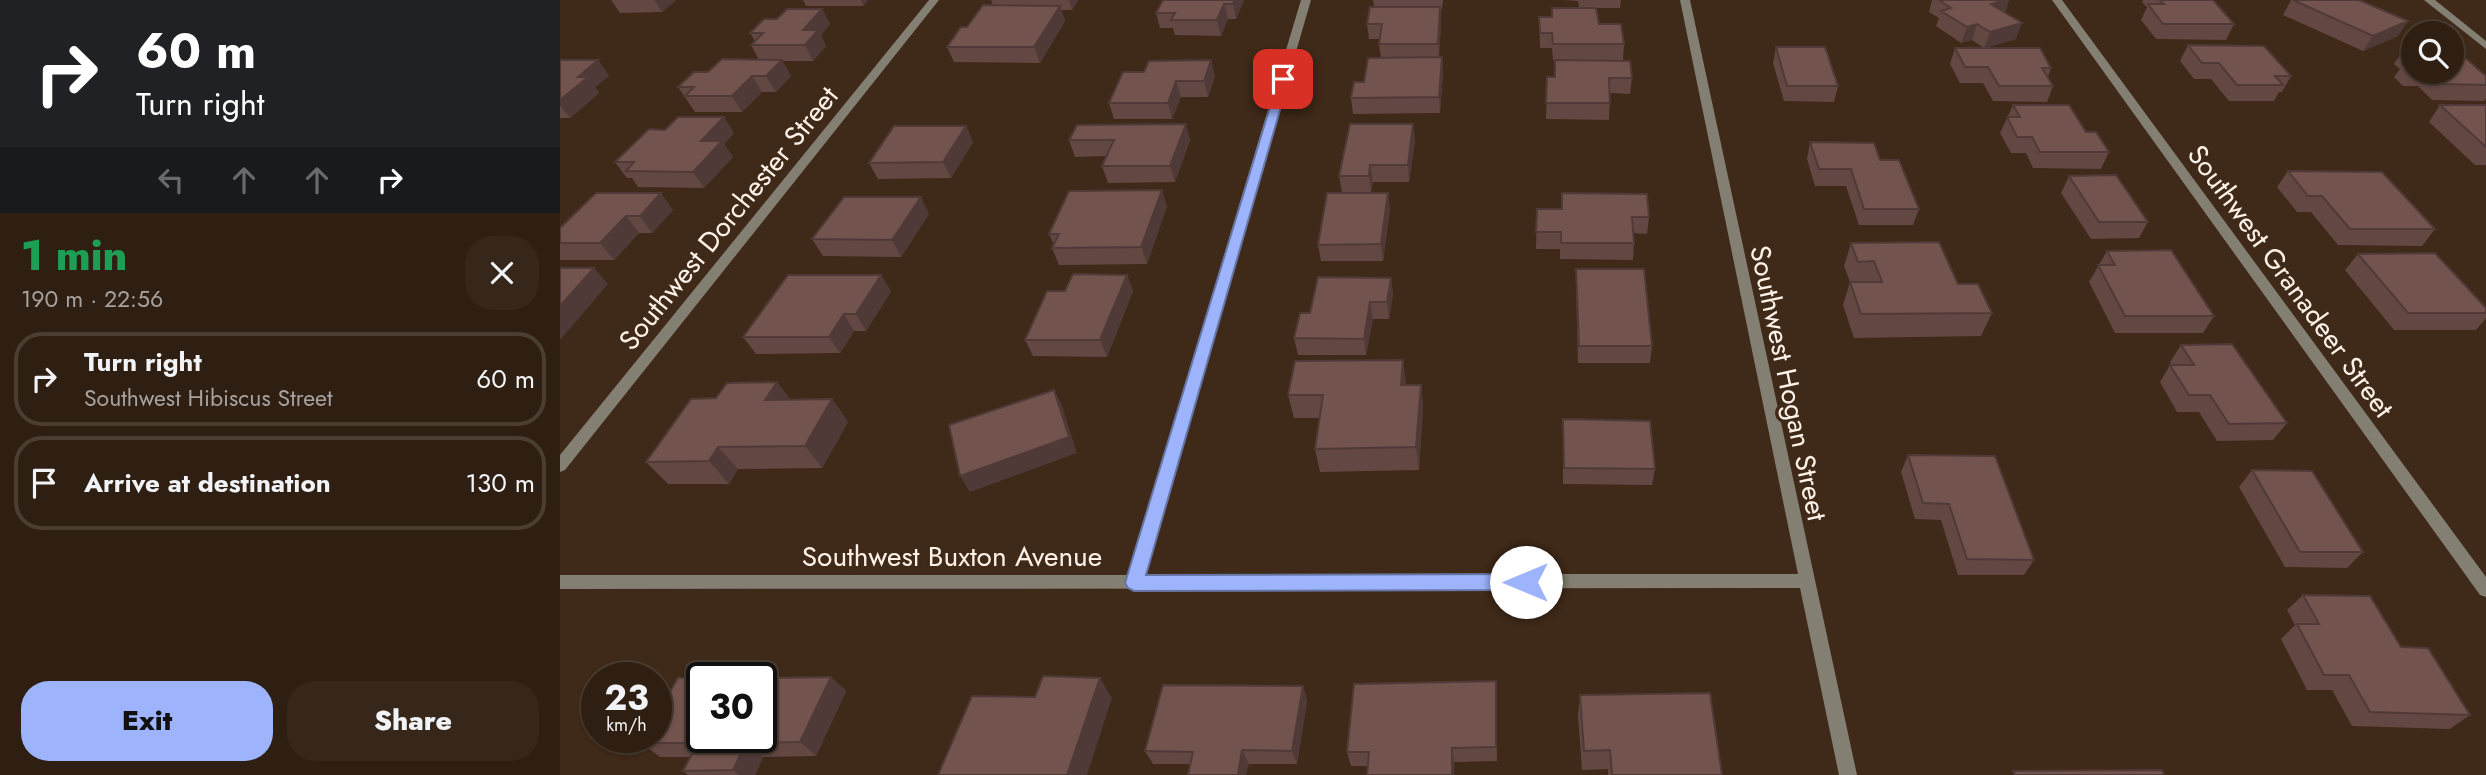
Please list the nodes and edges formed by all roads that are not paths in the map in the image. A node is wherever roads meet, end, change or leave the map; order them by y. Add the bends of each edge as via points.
1 (934, 0) edge
2 (1306, 0) edge
3 (1685, 0) edge
4 (2057, 0) edge
5 (2430, 0) edge
6 (2486, 46) edge
7 (560, 466) edge
8 (1805, 581) junction
9 (560, 582) edge
10 (1134, 583) junction
11 (2486, 590) edge
12 (1847, 775) edge

1 - 7 street, Southwest Dorchester Street
2 - 10 street
3 - 8 street, Southwest Hogan Street
4 - 11 street, Southwest Granadeer Street
5 - 6 street
8 - 10 street, Southwest Buxton Avenue
8 - 12 street, Southwest Hogan Street
9 - 10 street, Southwest Buxton Avenue

